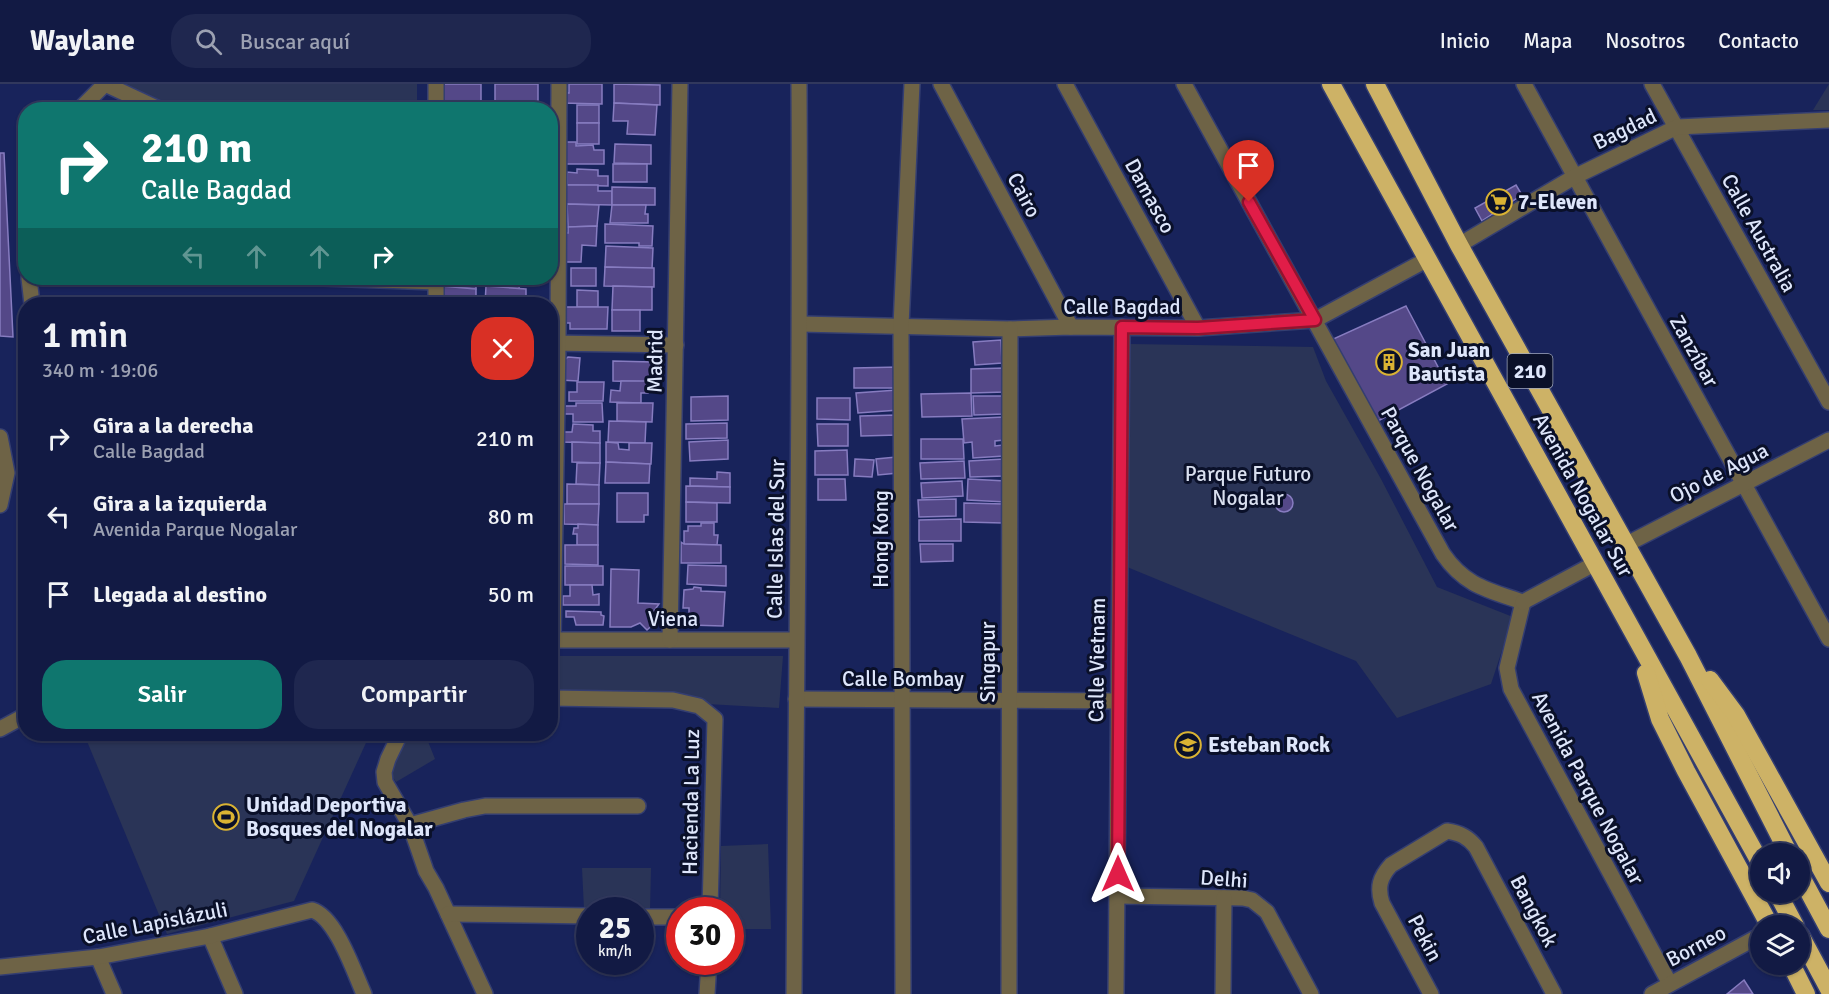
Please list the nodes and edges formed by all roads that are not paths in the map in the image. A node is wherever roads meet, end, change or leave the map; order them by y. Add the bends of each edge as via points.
1 (105, 84) edge
2 (436, 84) edge
3 (559, 84) edge
4 (680, 84) edge
5 (799, 84) edge
6 (912, 84) edge
7 (941, 84) edge
8 (1065, 84) edge
9 (1184, 84) edge
10 (1331, 84) edge
11 (1375, 84) edge
12 (1524, 84) edge
13 (1653, 84) edge
14 (87, 102) edge
15 (144, 102) edge
16 (436, 102) edge
17 (1827, 123) edge
18 (1677, 127) junction
19 (558, 136) edge
20 (1575, 177) junction
21 (1459, 244) junction
22 (1428, 260) junction
23 (1315, 320) junction
24 (801, 324) junction
25 (902, 326) junction
26 (1071, 327) junction
27 (1122, 327) junction
28 (1198, 328) junction
29 (1010, 329) junction
30 (558, 343) edge
31 (676, 345) junction
32 (1829, 402) edge
33 (0, 437) edge
34 (1829, 440) edge
35 (1743, 484) junction
36 (0, 505) edge
37 (1627, 544) junction
38 (1594, 564) junction
39 (1523, 602) junction
40 (1829, 639) edge
41 (558, 640) edge
42 (670, 640) junction
43 (796, 640) junction
44 (1641, 648) junction
45 (1688, 656) junction
46 (558, 698) edge
47 (796, 699) junction
48 (903, 700) junction
49 (1009, 701) junction
50 (1118, 701) junction
51 (18, 719) edge
52 (0, 729) edge
53 (397, 741) edge
54 (638, 806) dead end
55 (410, 825) junction
56 (1783, 843) edge
57 (1750, 844) edge
58 (1476, 847) joint
59 (1829, 883) edge
60 (1810, 894) edge
61 (1118, 896) junction
62 (710, 897) edge
63 (1224, 898) junction
64 (448, 914) junction
65 (1764, 915) edge
66 (576, 916) edge
67 (1829, 929) edge
68 (210, 936) junction
69 (1750, 940) edge
70 (1810, 953) edge
71 (98, 957) junction
72 (0, 967) edge
73 (708, 975) edge
74 (1796, 975) edge
75 (1670, 984) junction
76 (1829, 988) edge
77 (114, 994) edge
78 (236, 994) edge
79 (364, 994) edge
80 (484, 994) edge
81 (707, 994) edge
82 (794, 994) edge
83 (903, 994) edge
84 (1009, 994) edge
85 (1116, 994) edge
86 (1223, 994) edge
87 (1311, 994) edge
88 (1431, 994) edge
89 (1554, 994) edge
90 (1652, 994) edge
91 (1806, 994) edge

1 - 14 street
1 - 15 street
2 - 16 street
3 - 19 street
4 - 31 street, Madrid
5 - 24 street, Calle Islas del Sur
6 - 25 street, Hong Kong
7 - 26 street, Cairo
8 - 28 street, Damasco
9 - 23 street
10 - 22 highway, Avenida Nogalar Sur / 210
11 - 21 highway, Avenida Nogalar Sur / 210
12 - 20 street, Zanzíbar
13 - 18 street, Calle Australia
17 - 18 street, Bagdad
18 - 20 street, Bagdad
18 - 32 street, Calle Australia
20 - 21 street, Bagdad
20 - 35 street, Zanzíbar
21 - 37 highway, Avenida Nogalar Sur / 210
22 - 23 street, Calle Bagdad
22 - 38 highway, Avenida Nogalar Sur / 210
23 - 28 street, Calle Bagdad
23 - 39 street, Parque Nogalar via 1453,569 1484,589
24 - 25 street, Calle Bagdad
24 - 43 street, Calle Islas del Sur
25 - 29 street, Calle Bagdad
25 - 48 street, Hong Kong
26 - 27 street, Calle Bagdad
26 - 29 street, Calle Bagdad
27 - 28 street, Calle Bagdad
27 - 50 street, Calle Vietnam
29 - 49 street, Singapur
30 - 31 street
31 - 42 street, Madrid
33 - 36 street via 7,473
34 - 35 street, Ojo de Agua
35 - 37 street, Ojo de Agua
35 - 40 street, Zanzíbar
37 - 45 highway, Avenida Nogalar Sur / 210
38 - 39 street
38 - 44 highway, Avenida Nogalar Sur / 210
39 - 75 street, Avenida Parque Nogalar via 1508,668 1511,689
41 - 42 street, Viena
42 - 43 street, Viena
43 - 47 street, Calle Islas del Sur
44 - 57 highway, Avenida Nogalar Sur / 210
44 - 65 highway via 1660,719
45 - 56 highway, Avenida Nogalar Sur / 210
45 - 59 highway via 1736,715
46 - 62 street, Hacienda La Luz via 673,700 699,706 715,719
47 - 48 street, Calle Bombay
47 - 82 street, Calle Islas del Sur
48 - 49 street, Calle Bombay
48 - 83 street, Hong Kong
49 - 50 street, Calle Bombay
49 - 84 street, Singapur
50 - 61 street, Calle Vietnam
51 - 52 street
53 - 55 street via 384,772 385,782
54 - 55 street via 485,806
55 - 64 street via 426,871
58 - 88 street, Pekin via 1463,835 1447,831 1391,865 1380,882 1382,903
58 - 89 street, Bangkok
60 - 67 highway
61 - 63 street, Delhi
61 - 85 street, Calle Vietnam
63 - 86 street
63 - 87 street, Delhi via 1252,900 1267,912
64 - 66 street
64 - 80 street
68 - 71 street, Calle Lapislázuli
68 - 78 street
68 - 79 street, Calle Lapislázuli via 303,910 316,911 340,941
69 - 75 street, Borneo
70 - 76 highway
71 - 72 street, Calle Lapislázuli
71 - 77 street
73 - 81 street
74 - 91 highway
75 - 90 street, Borneo

